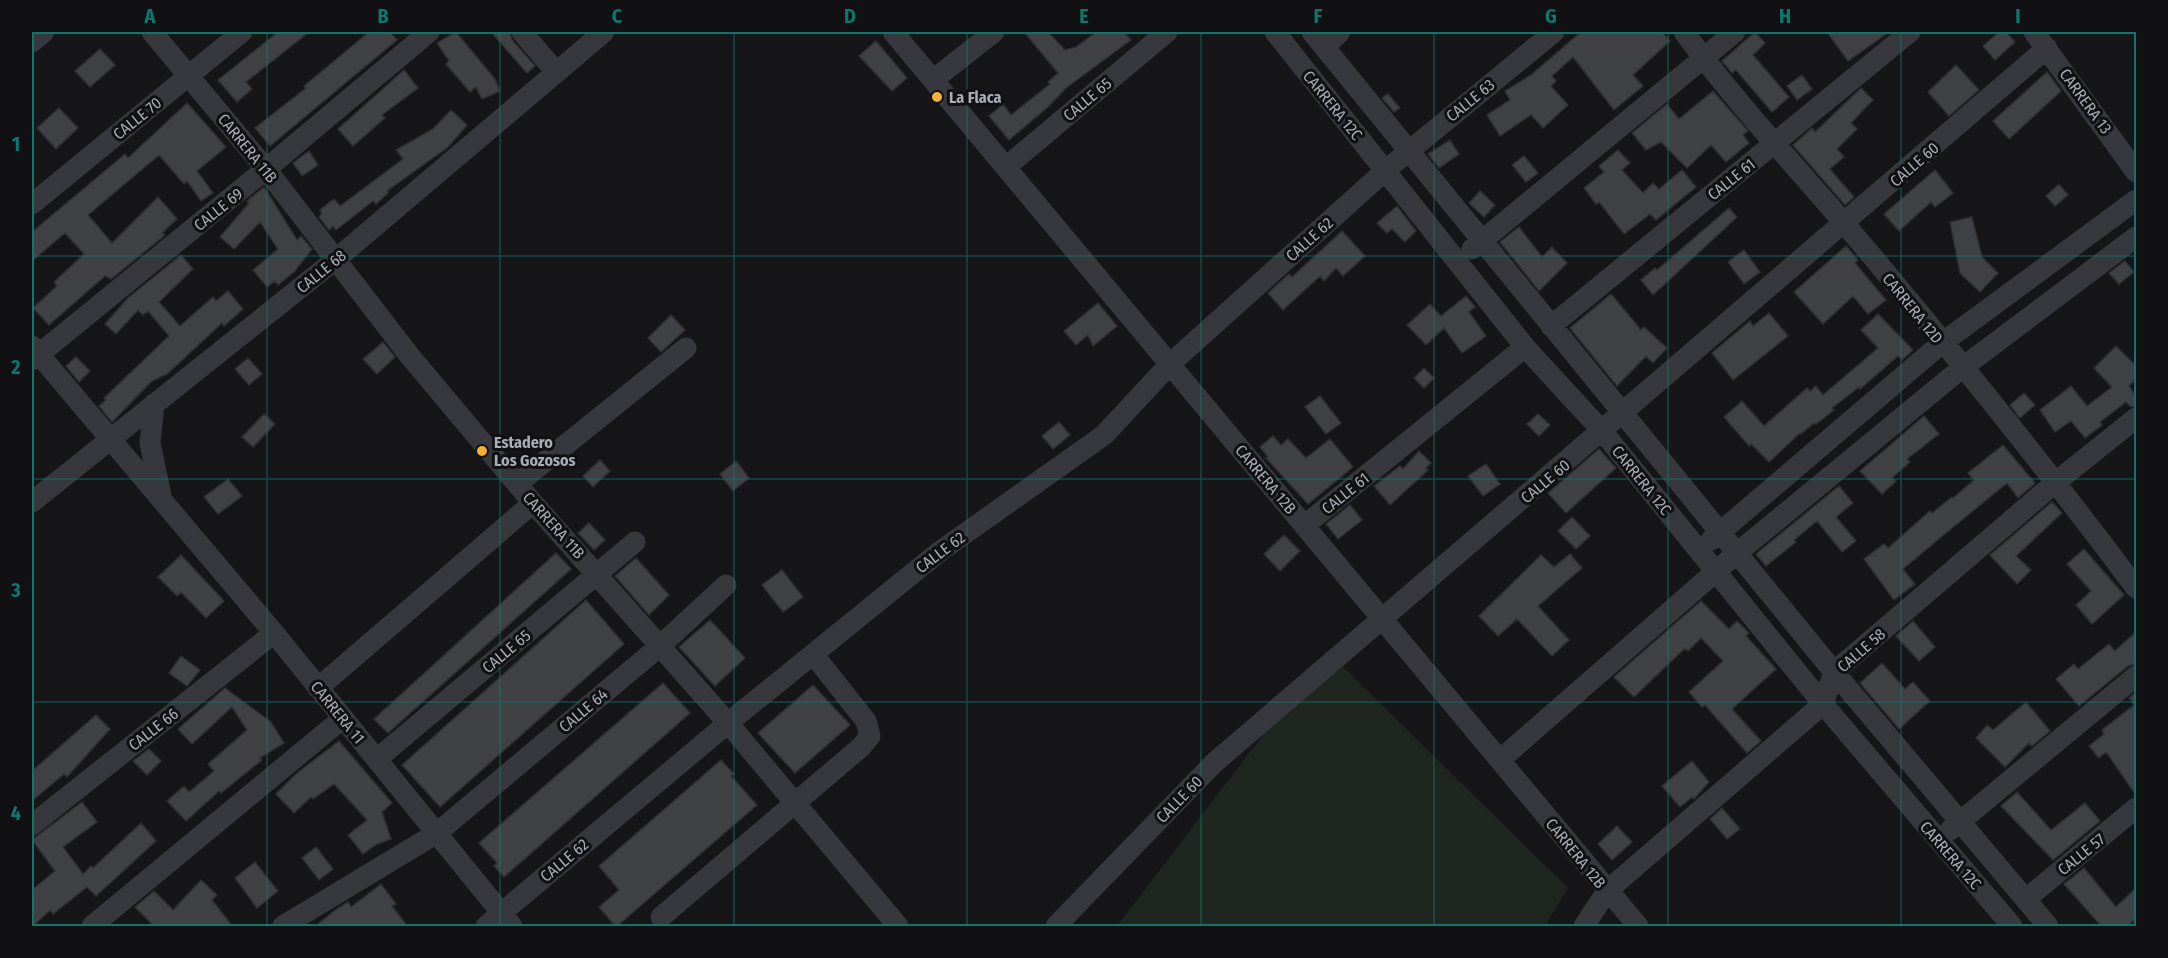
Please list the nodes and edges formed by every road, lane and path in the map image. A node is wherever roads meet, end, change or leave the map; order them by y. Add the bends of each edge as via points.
1 (44, 32) edge
2 (152, 32) edge
3 (242, 32) edge
4 (429, 32) edge
5 (522, 32) edge
6 (604, 32) edge
7 (893, 32) edge
8 (994, 32) edge
9 (1167, 32) edge
10 (1275, 32) edge
11 (1340, 32) edge
12 (1554, 32) edge
13 (1684, 32) edge
14 (1735, 32) edge
15 (1910, 32) edge
16 (2034, 32) edge
17 (1318, 39) edge
18 (32, 42) edge
19 (2047, 48) junction
20 (1703, 58) junction
21 (556, 72) junction
22 (190, 76) junction
23 (933, 80) junction
24 (1774, 144) junction
25 (1410, 149) junction
26 (1006, 167) junction
27 (266, 169) junction
28 (1386, 170) junction
29 (2136, 172) edge
30 (2136, 200) edge
31 (32, 204) edge
32 (1844, 224) junction
33 (2136, 237) edge
34 (1481, 241) junction
35 (335, 260) junction
36 (1458, 261) junction
37 (1551, 326) junction
38 (1942, 343) junction
39 (1525, 347) junction
40 (686, 348) dead end
41 (34, 353) edge
42 (1170, 364) junction
43 (1962, 368) junction
44 (154, 404) junction
45 (1624, 414) junction
46 (2136, 418) edge
47 (1603, 432) junction
48 (110, 441) junction
49 (2056, 482) junction
50 (517, 484) junction
51 (162, 500) junction
52 (32, 502) edge
53 (533, 503) junction
54 (1305, 525) junction
55 (1720, 532) junction
56 (635, 542) dead end
57 (1699, 550) junction
58 (1737, 553) junction
59 (1716, 571) junction
60 (598, 574) junction
61 (726, 585) dead end
62 (2136, 588) edge
63 (1383, 618) junction
64 (274, 633) junction
65 (660, 646) junction
66 (813, 654) junction
67 (1834, 672) junction
68 (2136, 676) edge
69 (318, 688) junction
70 (1823, 704) junction
71 (342, 719) junction
72 (728, 723) junction
73 (377, 759) junction
74 (1501, 759) junction
75 (796, 803) junction
76 (2136, 808) edge
77 (1960, 822) junction
78 (32, 825) edge
79 (437, 833) junction
80 (1938, 840) junction
81 (1607, 891) junction
82 (2026, 899) junction
83 (661, 917) dead end
84 (500, 922) edge
85 (92, 927) edge
86 (283, 927) edge
87 (898, 927) edge
88 (1056, 927) edge
89 (1584, 927) edge
90 (1638, 927) edge
91 (2012, 927) edge
92 (2048, 927) edge

1 - 18 street
2 - 22 street, CARRERA 11B
3 - 22 street, CALLE 70
4 - 27 street, CALLE 69
5 - 21 street
6 - 21 street, CALLE 68
7 - 23 street, CARRERA 12B
8 - 23 street
9 - 26 street, CALLE 65
10 - 28 street, CARRERA 12C
11 - 17 street
12 - 25 street, CALLE 63
13 - 20 street, CARRERA 12D
14 - 20 street
15 - 24 street, CALLE 61
16 - 19 street, CARRERA 13
17 - 25 street, CARRERA 12C
19 - 29 street, CARRERA 13
19 - 32 street, CALLE 60
20 - 24 street, CARRERA 12D
20 - 34 street
21 - 35 street, CALLE 68
22 - 27 street, CARRERA 11B
22 - 31 street, CALLE 70
23 - 26 street, CARRERA 12B
24 - 32 street, CARRERA 12D
24 - 37 street, CALLE 61
25 - 28 street, CALLE 63
25 - 34 street, CARRERA 12C
26 - 42 street, CARRERA 12B
27 - 35 street, CARRERA 11B
27 - 41 street, CALLE 69
28 - 36 street, CARRERA 12C
28 - 42 street, CALLE 62
30 - 38 street
32 - 38 street, CARRERA 12D
32 - 45 street, CALLE 60
33 - 43 street
34 - 36 street
34 - 37 street, CARRERA 12C
35 - 44 street, CALLE 68
35 - 50 street, CARRERA 11B
36 - 39 street, CARRERA 12C
37 - 45 street, CARRERA 12C
38 - 43 street, CARRERA 12D
38 - 55 street
39 - 47 street, CARRERA 12C
39 - 54 street, CALLE 61
40 - 50 street
41 - 48 street, CARRERA 11
42 - 54 street, CARRERA 12B
42 - 66 street, CALLE 62 via 1104,435 939,552
43 - 49 street, CARRERA 12D
43 - 58 street
44 - 48 street, CALLE 68
44 - 51 street, CARRERA 11 via 150,443
45 - 47 street, CALLE 60
45 - 55 street, CARRERA 12C
46 - 49 street, CALLE 58
47 - 57 street, CARRERA 12C
47 - 63 street, CALLE 60
48 - 51 street, CARRERA 11
48 - 52 street, CALLE 68
49 - 62 street, CARRERA 12D
49 - 67 street, CALLE 58
50 - 53 street, CARRERA 11B
51 - 64 street, CARRERA 11
53 - 60 street, CARRERA 11B
53 - 69 street
54 - 63 street, CARRERA 12B
55 - 57 street
55 - 58 street, CARRERA 12C
56 - 60 street, CALLE 65
57 - 59 street, CARRERA 12C
58 - 59 street
58 - 67 street, CARRERA 12C
59 - 70 street, CARRERA 12C
59 - 74 street
60 - 65 street, CARRERA 11B
60 - 73 street, CALLE 65
61 - 65 street, CALLE 64
63 - 74 street, CARRERA 12B
63 - 88 street, CALLE 60 via 1214,763
64 - 69 street, CARRERA 11
64 - 78 street, CALLE 66
65 - 72 street, CARRERA 11B
65 - 79 street, CALLE 64
66 - 72 street, CALLE 62
66 - 75 street via 866,721 870,736
67 - 70 street, CALLE 58
67 - 77 street, CARRERA 12C
68 - 77 street
69 - 71 street, CARRERA 11
70 - 80 street, CARRERA 12C
70 - 81 street
71 - 73 street, CARRERA 11
71 - 85 street
72 - 75 street, CARRERA 11B
72 - 84 street, CALLE 62
73 - 79 street, CARRERA 11
74 - 81 street, CARRERA 12B
75 - 83 street
75 - 87 street, CARRERA 11B
76 - 82 street, CALLE 57
77 - 80 street
77 - 82 street, CARRERA 12C
79 - 84 street, CARRERA 11
79 - 86 street, CALLE 64
80 - 91 street, CARRERA 12C
81 - 89 street
81 - 90 street, CARRERA 12B
82 - 92 street, CARRERA 12C

